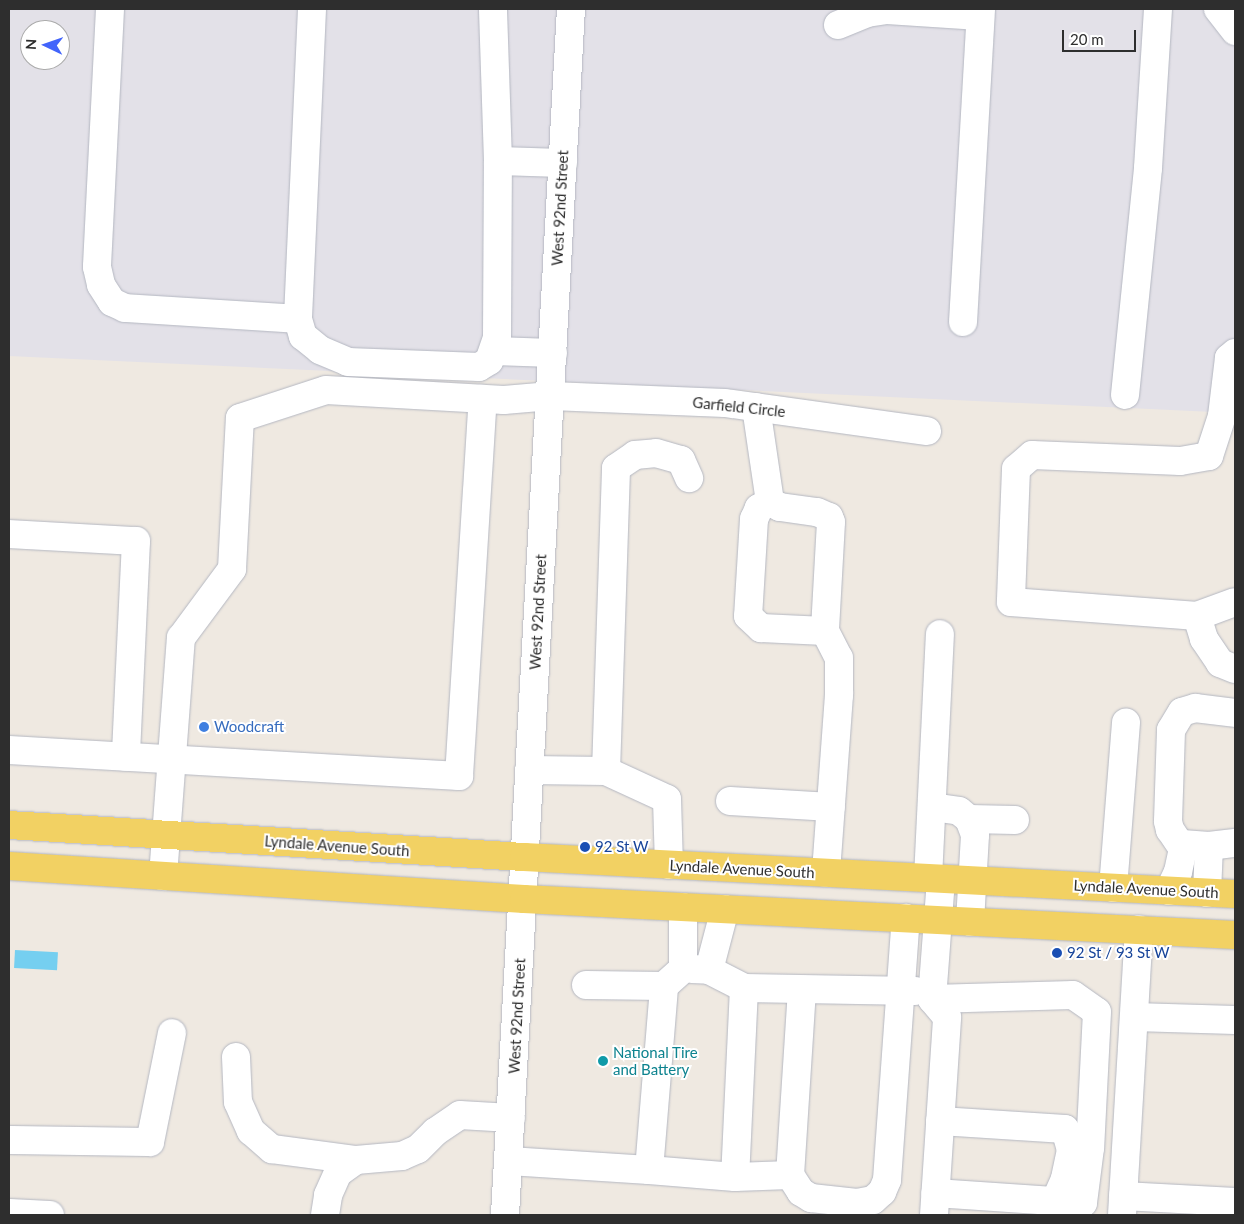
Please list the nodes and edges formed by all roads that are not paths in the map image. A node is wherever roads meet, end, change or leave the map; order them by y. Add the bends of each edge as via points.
1 (110, 9) edge
2 (312, 9) edge
3 (493, 9) edge
4 (571, 9) edge
5 (1158, 9) edge
6 (1218, 9) edge
7 (980, 12) edge
8 (838, 25) dead end
9 (1235, 32) edge
10 (498, 160) junction
11 (563, 163) junction
12 (298, 319) junction
13 (962, 322) dead end
14 (494, 350) junction
15 (553, 353) junction
16 (1235, 353) edge
17 (1125, 395) dead end
18 (550, 396) junction
19 (483, 399) junction
20 (756, 407) junction
21 (927, 431) dead end
22 (689, 478) dead end
23 (770, 502) junction
24 (9, 534) edge
25 (1235, 602) edge
26 (1197, 616) junction
27 (825, 631) junction
28 (940, 634) dead end
29 (1235, 669) edge
30 (1235, 712) edge
31 (1126, 723) dead end
32 (9, 750) edge
33 (126, 757) junction
34 (171, 760) junction
35 (529, 770) junction
36 (606, 771) junction
37 (730, 801) dead end
38 (831, 807) junction
39 (932, 807) junction
40 (969, 819) junction
41 (1016, 820) dead end
42 (9, 825) edge
43 (165, 835) junction
44 (1182, 844) junction
45 (1222, 845) edge
46 (524, 857) junction
47 (669, 865) junction
48 (9, 866) edge
49 (826, 873) junction
50 (163, 876) junction
51 (934, 879) junction
52 (973, 880) junction
53 (1113, 888) junction
54 (1169, 891) junction
55 (1207, 893) junction
56 (1235, 894) edge
57 (524, 898) junction
58 (683, 907) junction
59 (725, 909) junction
60 (906, 918) junction
61 (936, 920) junction
62 (970, 922) junction
63 (1140, 930) junction
64 (1235, 935) edge
65 (685, 975) junction
66 (586, 984) dead end
67 (744, 988) junction
68 (802, 990) junction
69 (898, 990) junction
70 (932, 996) junction
71 (1134, 1017) junction
72 (1235, 1020) edge
73 (172, 1033) dead end
74 (236, 1057) dead end
75 (512, 1118) junction
76 (940, 1121) junction
77 (9, 1140) edge
78 (356, 1160) junction
79 (509, 1161) junction
80 (649, 1170) junction
81 (790, 1175) junction
82 (735, 1177) junction
83 (1055, 1201) junction
84 (1235, 1202) edge
85 (935, 1204) edge
86 (1123, 1206) edge
87 (9, 1213) edge
88 (50, 1215) edge
89 (325, 1215) edge
90 (505, 1215) edge

1 - 12 street via 97,267 101,285 112,302 125,308
2 - 12 street
3 - 10 street
4 - 11 street, West 92nd Street
5 - 17 street via 1148,168
6 - 9 street
7 - 8 street via 887,10 867,13
7 - 13 street
10 - 11 street
10 - 14 street via 497,338
11 - 15 street, West 92nd Street
12 - 14 street via 303,336 320,350 348,362 479,367 489,361
14 - 15 street
15 - 18 street, West 92nd Street
16 - 26 street via 1229,358 1222,416 1208,456 1180,461 1032,455 1016,469 1011,602
18 - 19 street, Garfield Circle
18 - 20 street, Garfield Circle
18 - 35 street, West 92nd Street
19 - 34 street, Garfield Circle via 326,390 240,418 232,569 181,638
19 - 34 street via 459,776
20 - 21 street, Garfield Circle
20 - 23 street
22 - 36 street via 682,460 656,453 635,455 616,468
23 - 27 street via 829,517
23 - 27 street via 759,508 754,519 748,616 761,628
24 - 33 street via 136,541
25 - 26 street
26 - 29 street via 1204,639 1220,663
27 - 38 street via 839,658 840,695
28 - 39 street
30 - 44 street via 1194,708 1182,712 1175,720 1171,730 1168,821 1170,830
31 - 53 street
32 - 33 street
33 - 34 street
34 - 43 street
35 - 36 street
35 - 46 street, West 92nd Street
36 - 47 street via 666,799
37 - 38 street
38 - 49 street
39 - 40 street via 959,811
39 - 51 street
40 - 41 street
40 - 52 street via 975,834
42 - 43 main road, Lyndale Avenue South
43 - 46 main road, Lyndale Avenue South
43 - 50 street
44 - 45 street
44 - 54 street via 1178,872
45 - 55 street
46 - 47 main road, Lyndale Avenue South
46 - 57 street, West 92nd Street
47 - 49 main road, Lyndale Avenue South
48 - 50 main road
49 - 51 main road, Lyndale Avenue South
50 - 57 main road
51 - 52 main road, Lyndale Avenue South
51 - 61 street
52 - 53 main road, Lyndale Avenue South
52 - 62 street
53 - 54 main road, Lyndale Avenue South
54 - 55 main road, Lyndale Avenue South
55 - 56 main road, Lyndale Avenue South
57 - 58 main road
57 - 75 street, West 92nd Street
58 - 59 main road
58 - 65 street
59 - 60 main road
59 - 65 street
60 - 61 main road
60 - 69 street
61 - 62 main road
61 - 70 street
62 - 63 main road
63 - 64 main road
63 - 71 street
65 - 66 street
65 - 67 street
65 - 80 street
67 - 68 street
67 - 82 street
68 - 69 street
68 - 81 street
69 - 70 street
69 - 81 street via 887,1180 882,1192 873,1200 857,1203 811,1198 801,1192
70 - 76 street via 947,1017
70 - 83 street via 1073,995 1097,1012 1090,1148 1083,1203
71 - 72 street
71 - 86 street
73 - 77 street via 150,1142
74 - 78 street via 238,1102 251,1131 272,1149
75 - 78 street via 460,1115 435,1132 418,1149 402,1156
75 - 79 street, West 92nd Street
76 - 83 street via 1065,1129 1071,1150 1065,1179
76 - 85 street
78 - 89 street via 338,1172 328,1195
79 - 80 street
79 - 90 street, West 92nd Street
80 - 82 street
81 - 82 street
83 - 85 street
84 - 86 street
87 - 88 street

